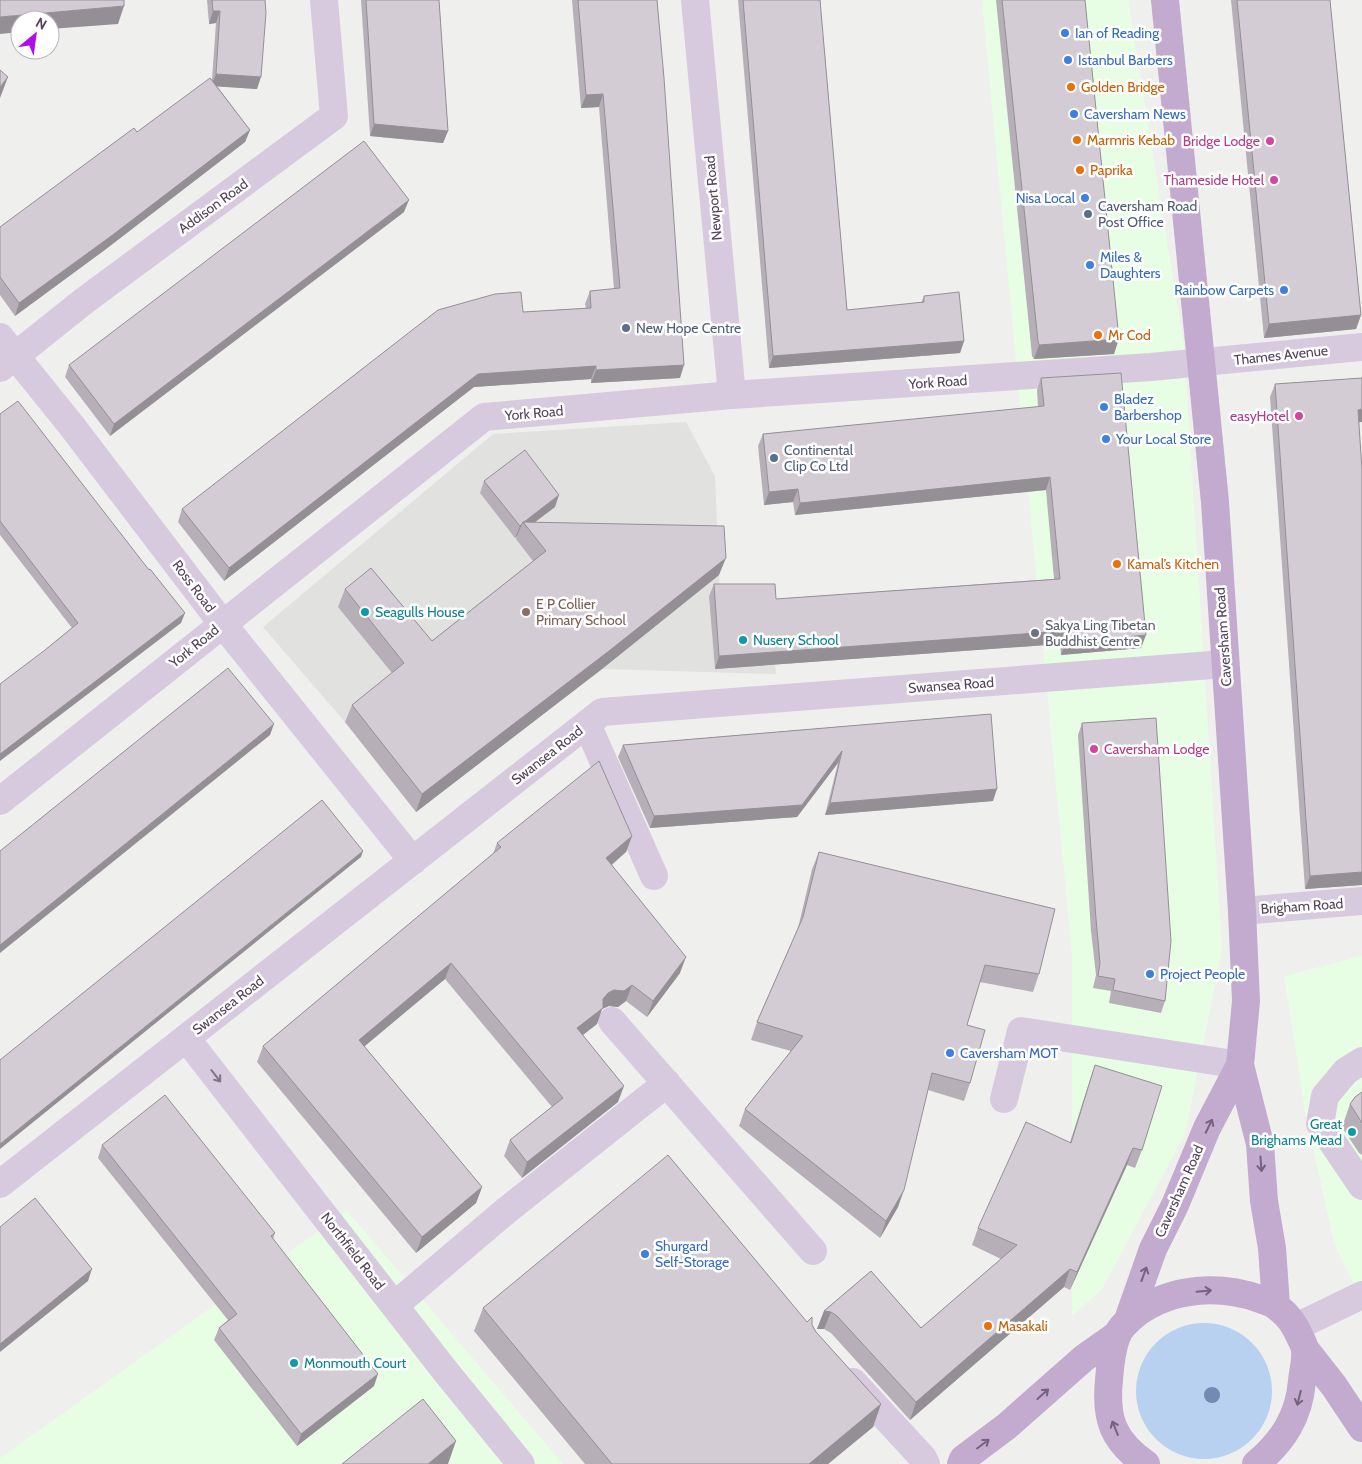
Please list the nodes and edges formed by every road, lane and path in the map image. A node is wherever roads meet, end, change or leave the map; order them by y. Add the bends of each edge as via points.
1 (324, 0) edge
2 (695, 0) edge
3 (1165, 0) edge
4 (1362, 347) edge
5 (5, 354) edge
6 (1201, 363) junction
7 (732, 396) junction
8 (222, 623) junction
9 (1225, 664) junction
10 (587, 724) junction
11 (0, 801) edge
12 (413, 861) junction
13 (654, 876) dead end
14 (1362, 901) edge
15 (1242, 911) junction
16 (612, 1021) dead end
17 (186, 1038) junction
18 (1362, 1061) edge
19 (1240, 1066) junction
20 (667, 1083) junction
21 (1004, 1099) dead end
22 (0, 1184) edge
23 (1362, 1186) edge
24 (813, 1251) dead end
25 (1362, 1295) edge
26 (395, 1305) junction
27 (1276, 1305) junction
28 (1122, 1327) junction
29 (1300, 1338) junction
30 (838, 1366) edge
31 (1362, 1428) edge
32 (521, 1464) edge
33 (926, 1464) edge
34 (961, 1464) edge
35 (1146, 1464) edge
36 (1256, 1464) edge

1 - 5 street, Addison Road via 334,116 84,301
2 - 7 street, Newport Road
3 - 6 main road, Caversham Road
4 - 6 street, Thames Avenue
5 - 8 street, Ross Road via 71,425
6 - 7 street, York Road
6 - 9 main road, Caversham Road
7 - 8 street, York Road via 484,417
8 - 11 street, York Road
8 - 12 street, Ross Road
9 - 10 street, Swansea Road via 602,712
9 - 15 main road, Caversham Road
10 - 12 street, Swansea Road
10 - 13 street
12 - 17 street, Swansea Road
14 - 15 street, Brigham Road
15 - 19 main road, Caversham Road via 1246,1001
16 - 20 street
17 - 22 street, Swansea Road
17 -> 26 street, Northfield Road
18 - 23 street via 1346,1072 1325,1096 1320,1124
19 - 21 street via 1021,1031
19 -> 27 main road, Caversham Road via 1260,1144
28 -> 19 main road, Caversham Road via 1207,1128
20 - 24 street
20 - 26 street via 507,1210
25 - 29 street
26 - 32 street, Northfield Road
28 -> 27 main road via 1146,1306 1190,1292 1241,1292
27 - 29 main road
34 -> 28 main road via 963,1459
35 -> 28 main road, Caversham Road via 1130,1453 1115,1432 1109,1412 1111,1361
29 - 31 main road
29 -> 36 main road via 1301,1397 1290,1427 1273,1450
30 - 33 street

